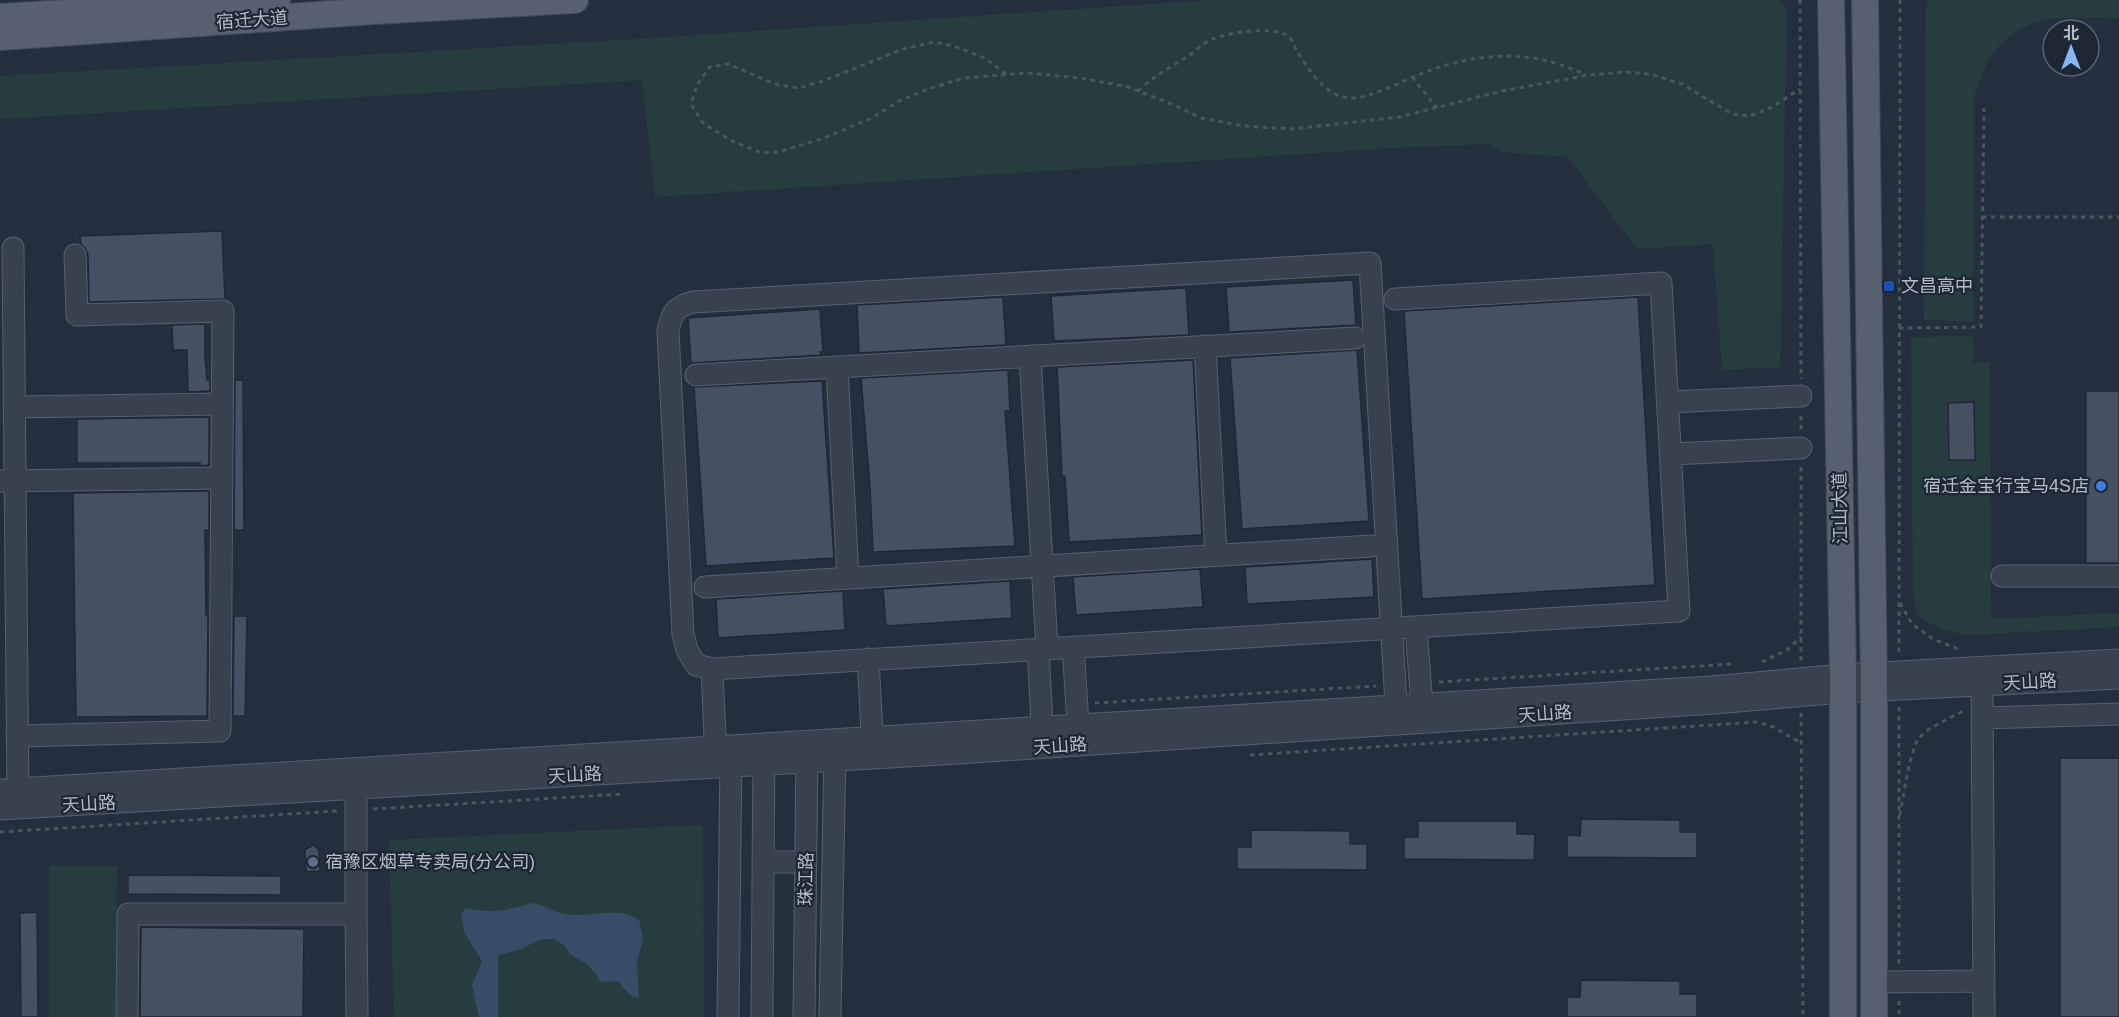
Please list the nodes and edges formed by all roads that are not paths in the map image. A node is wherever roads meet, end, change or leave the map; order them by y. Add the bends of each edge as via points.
1 (277, 0) edge
2 (575, 0) edge
3 (1831, 0) edge
4 (1865, 0) edge
5 (374, 6) edge
6 (0, 17) edge
7 (0, 37) edge
8 (13, 248) dead end
9 (75, 255) dead end
10 (1395, 299) dead end
11 (1355, 338) dead end
12 (7, 340) edge
13 (1205, 346) junction
14 (1030, 356) junction
15 (837, 367) junction
16 (696, 375) dead end
17 (1801, 396) road end
18 (1668, 402) junction
19 (222, 404) junction
20 (14, 407) junction
21 (1801, 448) road end
22 (1671, 454) junction
23 (222, 478) junction
24 (7, 481) edge
25 (1371, 546) dead end
26 (1216, 555) junction
27 (1042, 566) junction
28 (2002, 576) dead end
29 (2119, 576) edge
30 (848, 578) junction
31 (705, 587) dead end
32 (1416, 627) junction
33 (1390, 628) junction
34 (1073, 647) junction
35 (1042, 649) junction
36 (868, 659) junction
37 (2119, 660) edge
38 (712, 669) junction
39 (2119, 678) edge
40 (1886, 681) junction
41 (1843, 683) junction
42 (1982, 685) junction
43 (1422, 703) junction
44 (2119, 714) edge
45 (1396, 715) junction
46 (1982, 718) junction
47 (1079, 735) junction
48 (17, 736) junction
49 (1043, 738) junction
50 (873, 748) junction
51 (835, 750) junction
52 (807, 752) junction
53 (764, 754) junction
54 (724, 757) junction
55 (356, 788) junction
56 (9, 799) edge
57 (763, 862) junction
58 (806, 862) junction
59 (356, 914) junction
60 (1984, 981) junction
61 (1886, 982) junction
62 (127, 1017) edge
63 (357, 1017) edge
64 (728, 1017) edge
65 (762, 1017) edge
66 (804, 1017) edge
67 (830, 1017) edge
68 (1843, 1017) edge
69 (1874, 1017) edge
70 (1984, 1017) edge

1 - 6 main road, 宿迁大道
2 - 5 main road, 宿迁大道
3 - 41 main road, 江山大道
4 - 40 main road, 江山大道
5 - 7 main road, 宿迁大道
8 - 12 street
9 - 19 street via 77,315 223,310
10 - 18 street via 1661,283
11 - 13 street
12 - 20 street
13 - 14 street
13 - 26 street
14 - 15 street
14 - 27 street
15 - 16 street
15 - 30 street
17 - 18 street
18 - 22 street
19 - 20 street
19 - 23 street
20 - 24 street
21 - 22 street
22 - 32 street via 1679,610
23 - 24 street
23 - 48 street via 220,731
24 - 48 street
25 - 26 street
26 - 27 street
27 - 30 street
27 - 35 street
28 - 29 street
30 - 31 street
32 - 33 street
32 - 43 street
33 - 34 street
33 - 38 street via 1370,263 693,302 679,307 668,331 683,634 696,665
33 - 45 street
34 - 35 street
34 - 47 street
35 - 36 street
35 - 49 street
36 - 38 street
36 - 50 street
37 - 40 street, 天山路
38 - 54 street
39 - 42 street, 天山路
40 - 41 street, 天山路
40 - 42 street, 天山路
40 - 61 main road, 江山大道
41 - 43 street, 天山路
41 - 68 main road, 江山大道
42 - 46 street
43 - 45 street, 天山路
44 - 46 street
45 - 47 street, 天山路
46 - 60 street
47 - 49 street, 天山路
48 - 56 street
49 - 50 street, 天山路
50 - 51 street, 天山路
51 - 52 street, 天山路
51 - 67 street
52 - 53 street, 天山路
52 - 58 street, 珠江路
53 - 54 street, 天山路
53 - 57 street
54 - 55 street, 天山路
54 - 56 street, 天山路
54 - 64 street
55 - 56 street, 天山路
55 - 59 street
57 - 58 street
57 - 65 street
58 - 66 street, 珠江路
59 - 62 street via 128,914
59 - 63 street
60 - 61 street
60 - 70 street
61 - 69 main road, 江山大道

